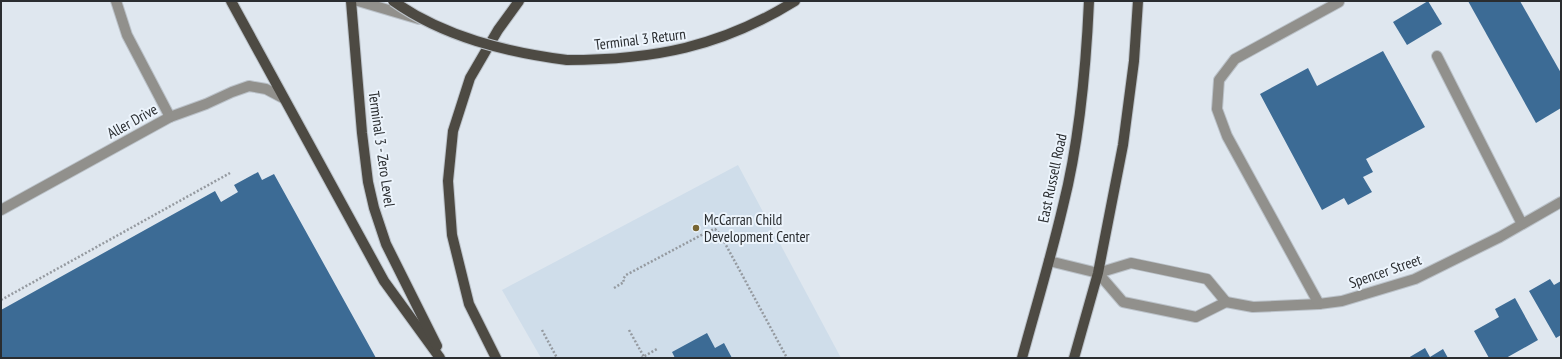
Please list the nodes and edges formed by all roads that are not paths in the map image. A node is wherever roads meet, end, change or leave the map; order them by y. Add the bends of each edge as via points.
1 (116, 1) edge
2 (231, 1) edge
3 (352, 1) edge
4 (358, 1) edge
5 (393, 1) edge
6 (518, 1) edge
7 (795, 1) edge
8 (1089, 1) edge
9 (1138, 1) edge
10 (1339, 2) edge
11 (431, 22) junction
12 (1437, 56) dead end
13 (284, 98) junction
14 (170, 117) junction
15 (1561, 202) edge
16 (1, 210) edge
17 (1522, 224) junction
18 (1048, 261) junction
19 (1098, 273) junction
20 (1226, 302) junction
21 (1319, 304) junction
22 (441, 358) edge
23 (496, 358) edge
24 (1022, 358) edge
25 (1074, 358) edge

1 - 14 street via 127,35
2 - 13 main road
3 - 22 main road, Terminal 3 - Zero Level via 362,133 374,208 389,249
4 - 11 street, bridge
5 - 11 main road, Terminal 3 Return, bridge
6 - 23 main road via 470,78 453,131 448,181 452,235 469,304
7 - 11 main road, Terminal 3 Return, bridge via 766,19 695,47 616,60 567,60 505,50 467,38
8 - 18 main road, East Russell Road via 1087,54 1074,153
9 - 19 main road via 1134,61 1123,145
10 - 21 street via 1235,59 1219,80 1217,109 1227,136
12 - 17 street
13 - 14 street, Aller Drive via 266,89 249,86
13 - 22 main road via 384,281
14 - 16 street, Aller Drive
15 - 17 street, Spencer Street
17 - 21 street, Spencer Street via 1415,279 1342,301
18 - 19 street
18 - 24 main road, East Russell Road
19 - 20 street via 1131,263 1207,279
19 - 20 street via 1123,302 1196,317
19 - 25 main road
20 - 21 street, Spencer Street via 1253,307

